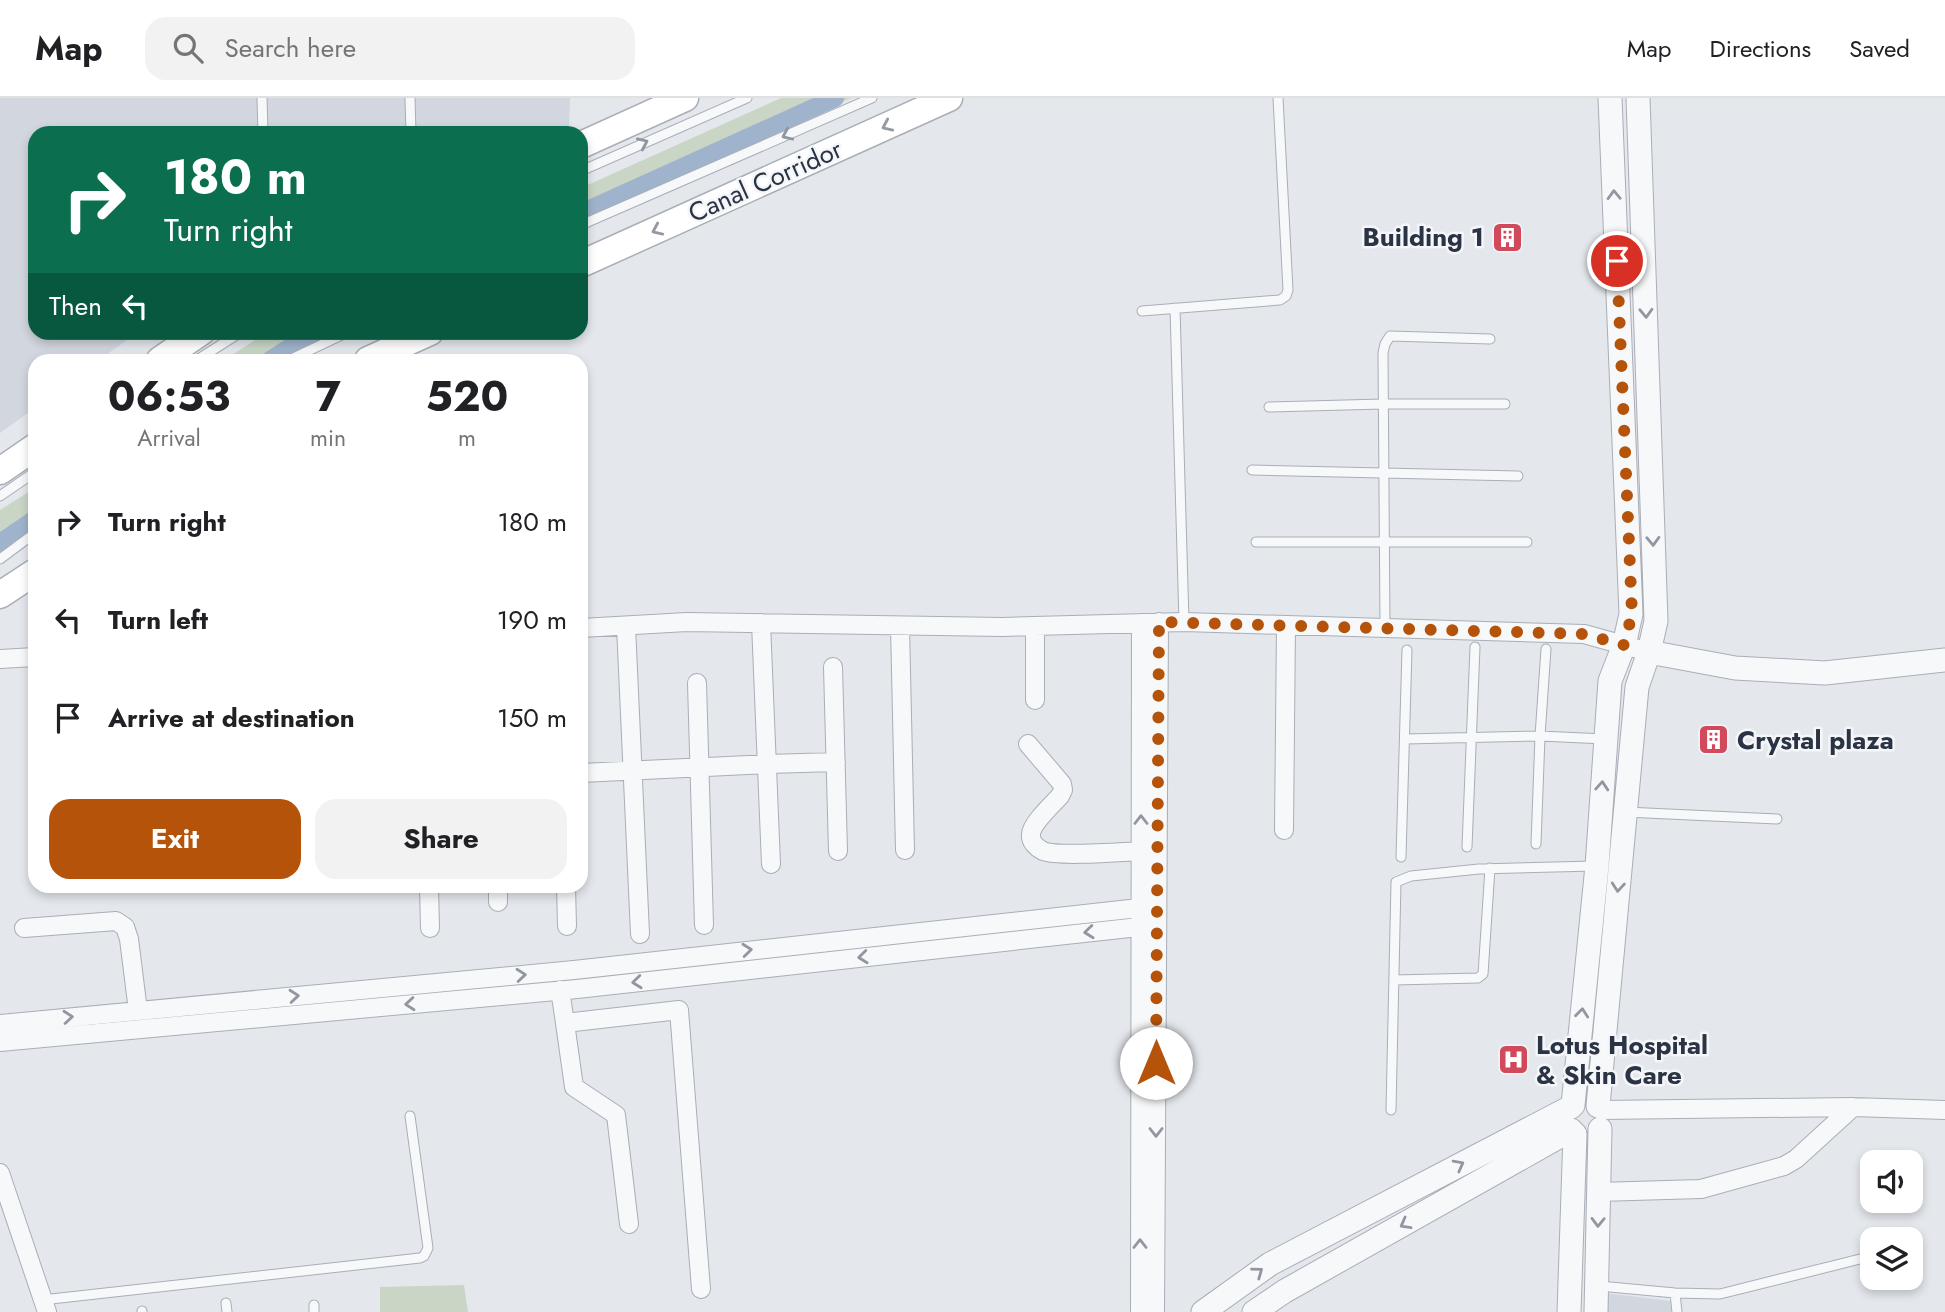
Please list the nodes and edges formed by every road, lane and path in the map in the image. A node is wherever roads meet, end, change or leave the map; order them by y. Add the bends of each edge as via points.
1 (262, 98) edge
2 (410, 98) edge
3 (685, 98) edge
4 (747, 98) edge
5 (872, 98) edge
6 (949, 98) edge
7 (1278, 98) edge
8 (1610, 98) edge
9 (1639, 98) edge
10 (263, 126) edge
11 (411, 126) edge
12 (588, 142) edge
13 (588, 168) edge
14 (588, 222) edge
15 (588, 261) edge
16 (1175, 308) junction
17 (1142, 311) dead end
18 (1490, 339) dead end
19 (189, 340) edge
20 (228, 340) edge
21 (331, 340) edge
22 (412, 340) edge
23 (169, 354) edge
24 (206, 354) edge
25 (302, 354) edge
26 (381, 354) edge
27 (1383, 404) junction
28 (1505, 404) dead end
29 (1269, 407) dead end
30 (28, 452) edge
31 (1252, 470) dead end
32 (0, 471) edge
33 (1383, 472) junction
34 (1518, 476) dead end
35 (28, 477) edge
36 (0, 496) edge
37 (28, 538) edge
38 (1384, 541) junction
39 (1256, 542) dead end
40 (1527, 542) dead end
41 (0, 559) edge
42 (28, 577) edge
43 (0, 596) edge
44 (1184, 622) junction
45 (1150, 623) junction
46 (761, 624) junction
47 (1286, 625) junction
48 (626, 626) junction
49 (900, 626) junction
50 (1035, 626) junction
51 (588, 628) edge
52 (1384, 628) junction
53 (1624, 645) junction
54 (1475, 647) dead end
55 (1546, 649) dead end
56 (1407, 650) dead end
57 (1649, 652) junction
58 (28, 657) edge
59 (0, 659) edge
60 (1945, 660) edge
61 (833, 667) dead end
62 (697, 683) dead end
63 (1035, 700) dead end
64 (1540, 736) junction
65 (1471, 737) junction
66 (1405, 739) junction
67 (1605, 739) junction
68 (1028, 744) dead end
69 (836, 762) junction
70 (767, 764) junction
71 (701, 767) junction
72 (632, 771) junction
73 (588, 773) edge
74 (1625, 813) junction
75 (1777, 819) dead end
76 (1284, 830) dead end
77 (1536, 844) dead end
78 (1467, 847) dead end
79 (905, 850) dead end
80 (838, 851) dead end
81 (1140, 851) junction
82 (1401, 858) dead end
83 (772, 864) dead end
84 (1597, 866) junction
85 (1490, 868) junction
86 (429, 893) edge
87 (566, 893) edge
88 (1149, 907) junction
89 (704, 925) dead end
90 (567, 926) dead end
91 (1148, 926) junction
92 (24, 928) dead end
93 (430, 928) dead end
94 (640, 934) dead end
95 (1394, 980) junction
96 (560, 990) junction
97 (138, 1011) junction
98 (565, 1023) junction
99 (0, 1024) edge
100 (0, 1042) edge
101 (1572, 1106) junction
102 (1853, 1107) junction
103 (1391, 1110) dead end
104 (1945, 1110) edge
105 (1599, 1115) junction
106 (410, 1116) dead end
107 (1573, 1132) junction
108 (0, 1173) edge
109 (1598, 1192) junction
110 (629, 1224) dead end
111 (1860, 1259) edge
112 (1596, 1286) junction
113 (701, 1289) dead end
114 (1675, 1293) junction
115 (45, 1306) edge
116 (1140, 1312) edge
117 (1155, 1312) edge
118 (1203, 1312) edge
119 (1254, 1312) edge
120 (1569, 1312) edge
121 (1596, 1312) edge
122 (1677, 1312) edge

1 - 10 lane
2 - 11 lane
3 - 12 main road
13 -> 4 lane
5 -> 14 lane
6 -> 15 main road, Canal Corridor
7 - 16 lane via 1286,296
53 -> 8 street via 1632,614
9 -> 57 street via 1656,621
16 - 17 lane
16 - 44 lane
18 - 27 lane via 1390,337 1383,353
19 - 23 main road
20 - 24 lane
21 - 25 lane
22 - 26 main road
27 - 28 lane
27 - 29 lane
27 - 33 lane
30 - 32 main road
31 - 33 lane
33 - 34 lane
33 - 38 lane
35 - 36 lane
37 - 41 lane
38 - 39 lane
38 - 40 lane
38 - 52 lane
42 - 43 main road
44 - 45 street
44 - 47 street
45 - 50 street
81 -> 45 street
45 - 88 street
46 - 48 street
46 - 49 street
46 - 70 street
47 - 52 street
47 - 76 street
48 - 51 street
48 - 72 street
49 - 50 street
49 - 79 street
50 - 63 street
52 - 53 street via 1584,634
53 - 57 street
53 - 67 street via 1610,681
54 - 65 lane
55 - 64 lane
56 - 66 lane
57 - 60 street via 1735,668 1825,673
57 - 74 street via 1637,687
58 - 59 street
61 - 69 street
62 - 71 street
64 - 65 lane
64 - 67 lane
64 - 77 lane
65 - 66 lane
65 - 78 lane
66 - 82 lane
84 -> 67 street
68 - 81 street via 1062,784 1060,796 1034,825 1032,842 1037,847 1053,853
69 - 70 street
69 - 80 street
70 - 71 street
70 - 83 street
71 - 72 street
71 - 89 street
72 - 73 street
72 - 94 street
74 - 75 lane
74 -> 105 street
81 - 88 street
84 - 85 lane
101 -> 84 street
85 - 95 lane via 1411,876 1396,882
85 - 95 lane via 1483,974 1478,978
86 - 93 street
87 - 90 street
88 - 91 street
97 -> 88 street via 574,970
91 -> 96 street
116 -> 91 street
91 -> 117 street
92 - 97 street via 117,920 129,939
95 - 103 lane
96 - 98 street
96 -> 100 street
99 -> 97 street
98 - 110 street via 574,1087 616,1115
98 - 113 street via 678,1010
101 - 105 street via 1588,1101
101 - 107 street via 1567,1121
118 -> 101 street via 1270,1264
102 - 104 street
102 - 105 street
102 - 109 street via 1784,1166 1701,1189
105 - 107 street via 1596,1133 1586,1137
105 - 109 street
106 - 115 lane via 428,1248 424,1256
107 -> 119 street
107 - 120 street
108 - 115 street
109 -> 112 street
111 - 114 lane via 1732,1292
112 - 114 lane
112 - 121 street
114 - 122 lane

